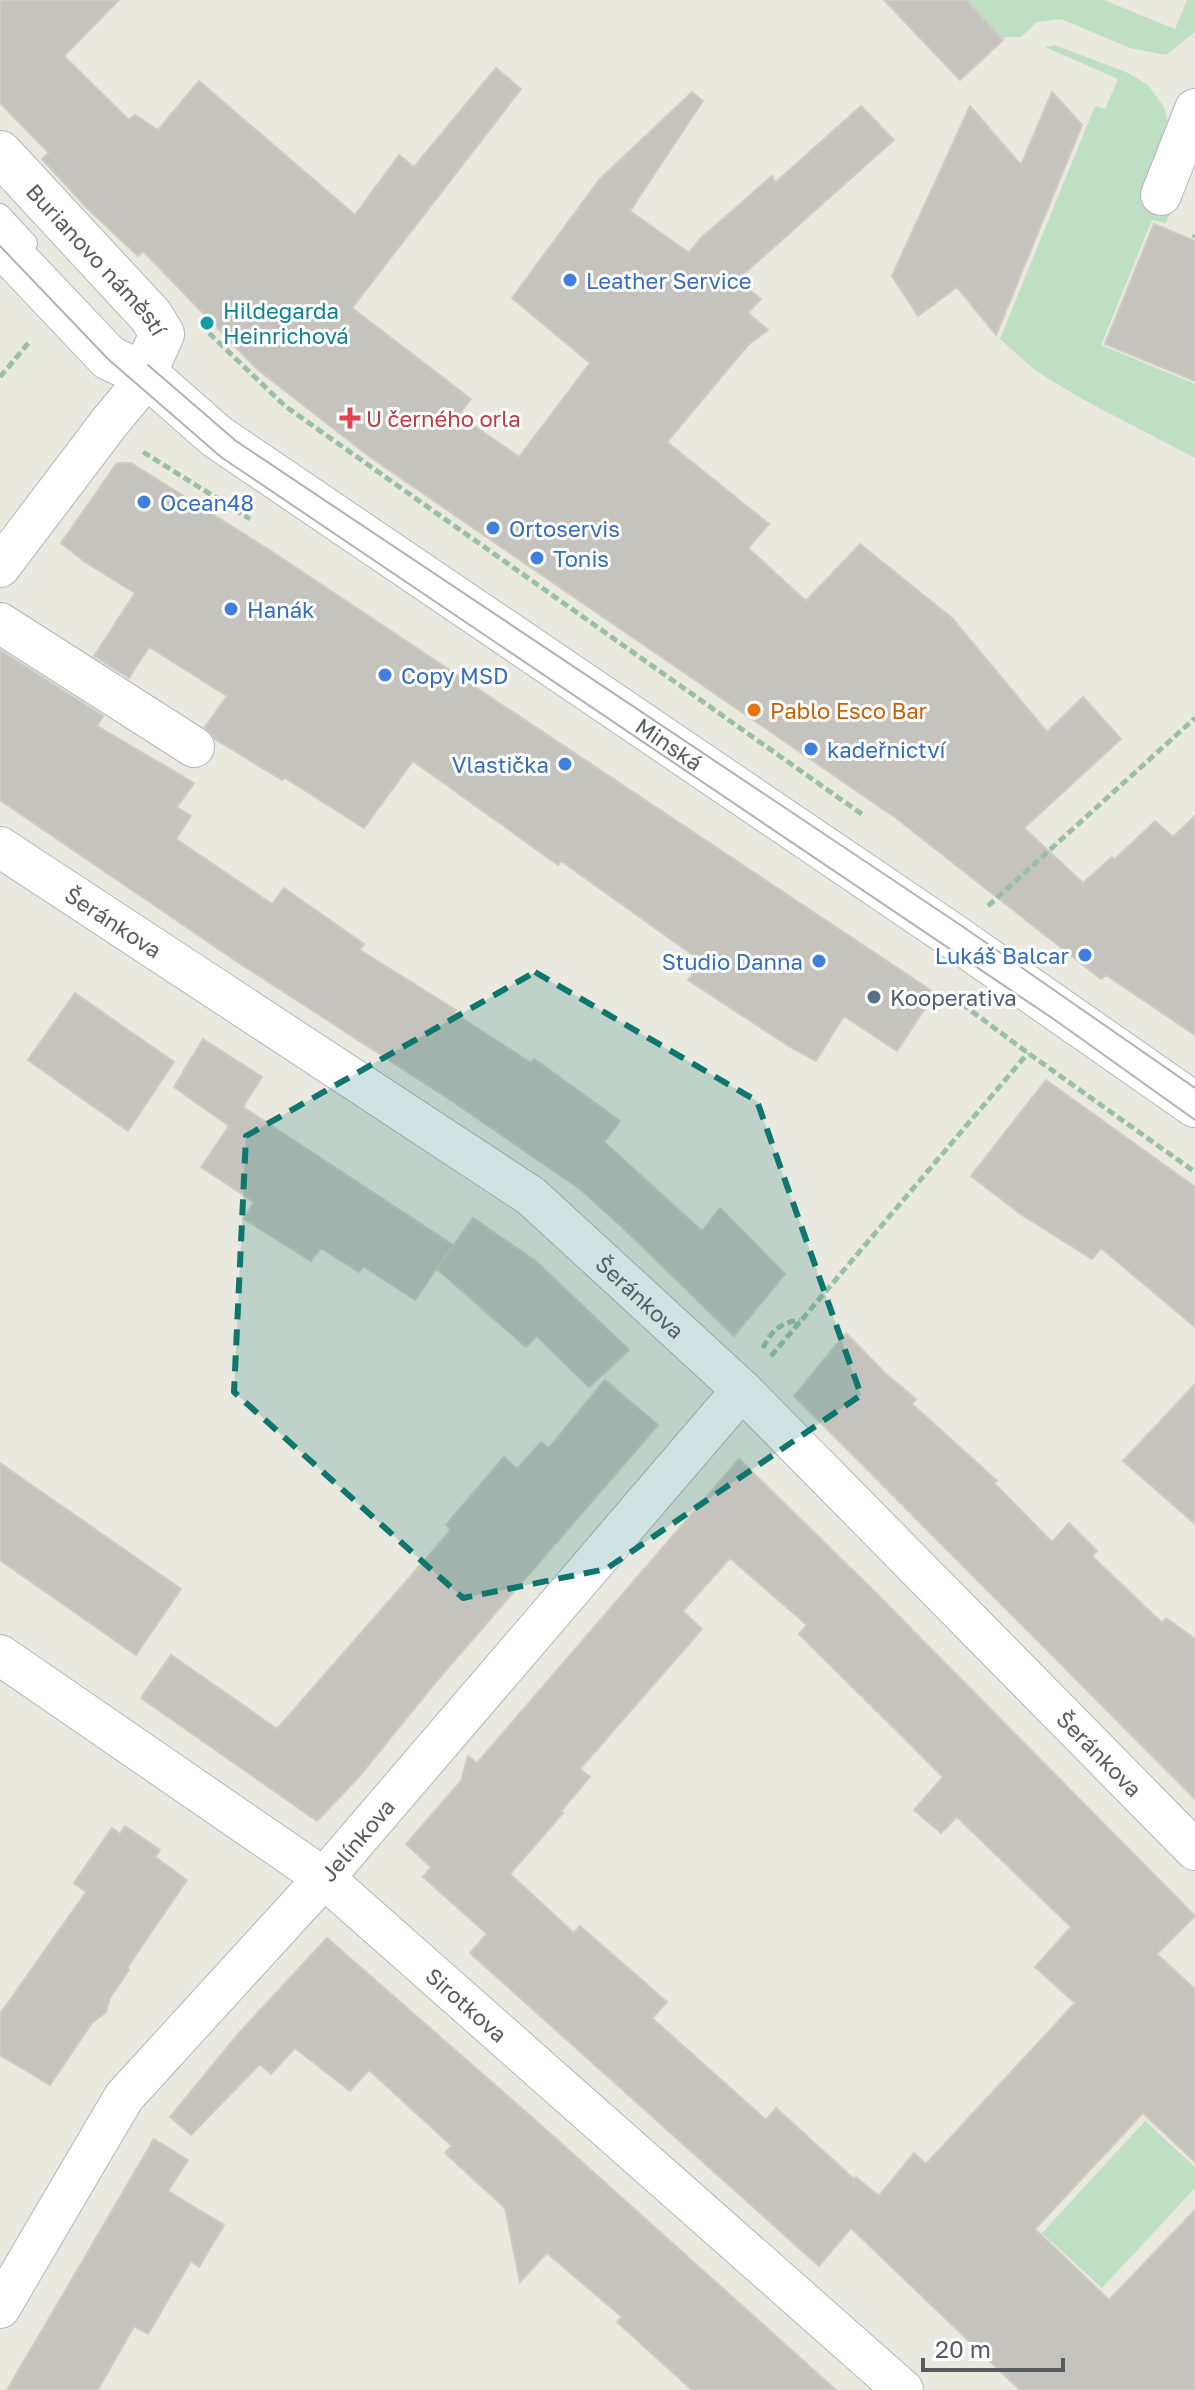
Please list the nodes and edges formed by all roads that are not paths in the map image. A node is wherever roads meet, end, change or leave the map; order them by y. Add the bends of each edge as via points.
1 (1195, 109) edge
2 (0, 153) edge
3 (1161, 195) dead end
4 (0, 214) edge
5 (0, 243) edge
6 (95, 314) dead end
7 (140, 361) junction
8 (0, 567) edge
9 (0, 623) edge
10 (194, 747) dead end
11 (0, 847) edge
12 (1195, 1105) edge
13 (752, 1378) junction
14 (0, 1655) edge
15 (1195, 1850) edge
16 (324, 1878) junction
17 (0, 2308) edge
18 (903, 2390) edge

1 - 3 street
2 - 7 street, Burianovo náměstí via 151,316 162,334
4 - 6 lane
5 - 7 street, Burianovo náměstí via 109,358
7 - 8 street, Burianovo náměstí via 109,423
7 - 12 street, Minská via 216,436
9 - 10 street
11 - 13 street, Šeránkova via 531,1196
13 - 15 street, Šeránkova
13 - 16 street, Jelínkova
14 - 16 street, Sirotkova
16 - 17 street, Jelínkova via 124,2097
16 - 18 street, Sirotkova

